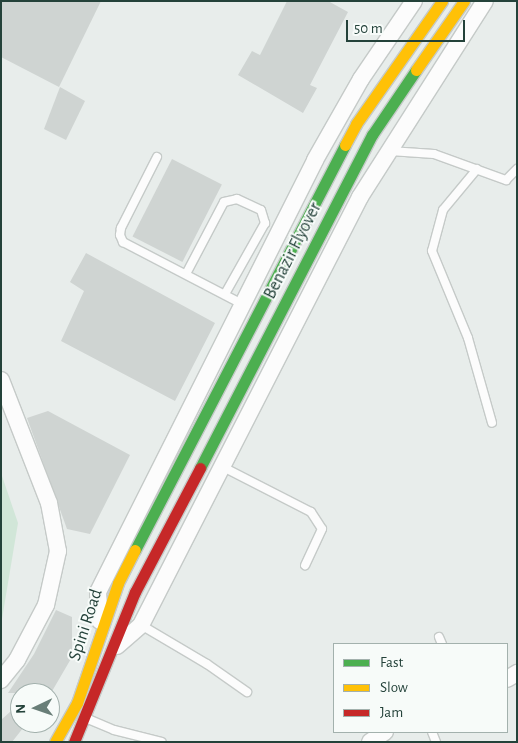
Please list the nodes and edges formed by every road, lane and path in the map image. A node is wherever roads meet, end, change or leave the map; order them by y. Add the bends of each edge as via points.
1 (414, 1) edge
2 (442, 1) edge
3 (464, 1) edge
4 (485, 1) edge
5 (390, 151) junction
6 (157, 157) dead end
7 (517, 168) edge
8 (477, 169) junction
9 (186, 274) junction
10 (225, 294) junction
11 (242, 304) junction
12 (1, 380) edge
13 (492, 423) dead end
14 (221, 466) junction
15 (150, 519) joint
16 (169, 526) joint
17 (305, 565) dead end
18 (141, 625) junction
19 (101, 628) junction
20 (114, 648) junction
21 (1, 680) edge
22 (247, 692) dead end
23 (85, 718) junction
24 (384, 733) edge
25 (56, 742) edge
26 (74, 742) edge
27 (162, 742) edge
28 (370, 742) edge

1 - 11 street via 361,80 315,160
2 - 15 main road, Benazir Flyover via 356,124
3 - 16 main road, Benazir Flyover via 372,135
4 - 5 street
5 - 8 lane via 434,154
5 - 14 street via 360,197
6 - 9 lane via 120,235 123,242
7 - 8 lane via 506,180
8 - 13 lane via 444,210 432,251 468,338
9 - 10 lane
9 - 10 lane via 224,202 237,199 261,210 265,223
10 - 11 lane
11 - 19 street via 98,592
12 - 21 street via 49,503 58,551 46,605 17,660
14 - 17 lane via 311,512 322,529
14 - 18 street
15 - 19 main road, Spini Road via 118,583
16 - 20 main road, Spini Road via 135,592
18 - 20 street
18 - 22 lane
19 - 25 main road, Spini Road via 77,703
20 - 23 main road, Spini Road
23 - 26 main road, Spini Road
23 - 27 lane via 114,730
24 - 28 street

